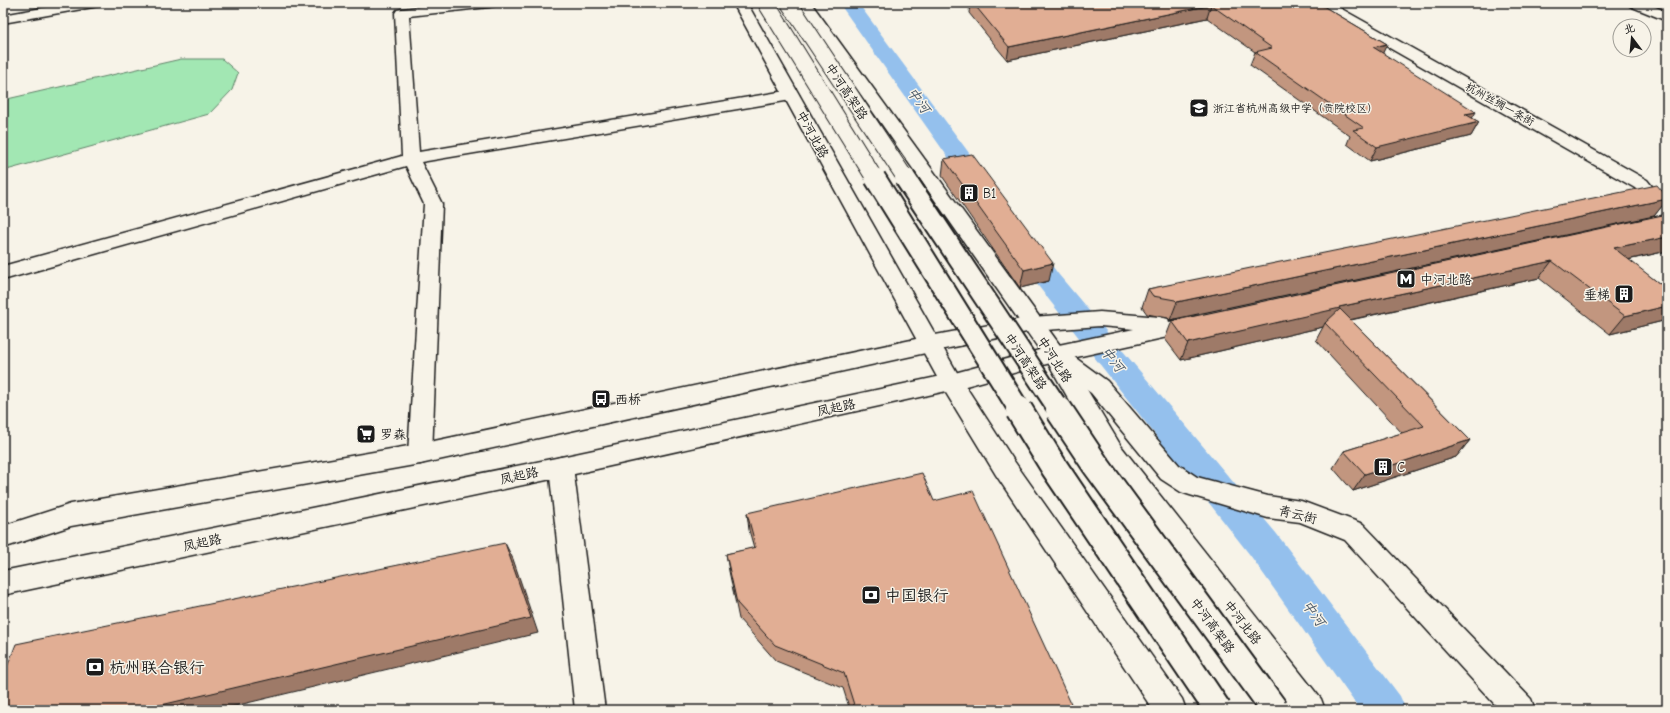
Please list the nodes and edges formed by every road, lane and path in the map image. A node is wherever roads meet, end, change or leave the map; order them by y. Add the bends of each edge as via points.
1 (93, 3) edge
2 (490, 3) edge
3 (740, 3) edge
4 (766, 3) edge
5 (789, 3) edge
6 (804, 3) edge
7 (1322, 3) edge
8 (1635, 3) edge
9 (1667, 17) edge
10 (3, 19) edge
11 (791, 95) junction
12 (411, 159) junction
13 (1662, 221) edge
14 (3, 273) edge
15 (1220, 318) edge
16 (1032, 324) junction
17 (1181, 326) junction
18 (930, 344) junction
19 (1054, 354) junction
20 (951, 382) junction
21 (420, 454) junction
22 (560, 467) junction
23 (3, 537) edge
24 (3, 583) edge
25 (590, 710) edge
26 (1171, 710) edge
27 (1218, 710) edge
28 (1275, 710) edge
29 (1310, 710) edge
30 (1520, 710) edge

1 - 10 main road
2 - 12 main road via 402,14
3 - 11 main road, 中河北路
4 - 27 main road, 中河高架路, bridge via 1054,468
5 - 28 main road, 中河高架路, bridge via 1095,464
6 - 16 main road, 中河北路
7 - 13 main road, 杭州丝绸一条街 via 1642,184
8 - 9 main road
11 - 12 main road
11 - 18 main road, 中河北路
12 - 14 main road
12 - 21 main road via 433,204
15 - 17 main road, 凤起路
16 - 17 main road via 1100,319
16 - 18 main road
16 - 19 main road, 中河北路
17 - 19 main road, 凤起路
18 - 20 main road, 中河北路
18 - 21 main road
19 - 20 main road, 凤起路
19 - 29 main road, 中河北路 via 1112,453
19 - 30 main road, 青云街 via 1099,387 1170,472 1190,486 1268,507 1301,512 1354,532
20 - 22 main road, 凤起路
20 - 26 main road, 中河北路 via 1005,468
21 - 23 main road via 71,515
22 - 24 main road, 凤起路
22 - 25 main road

